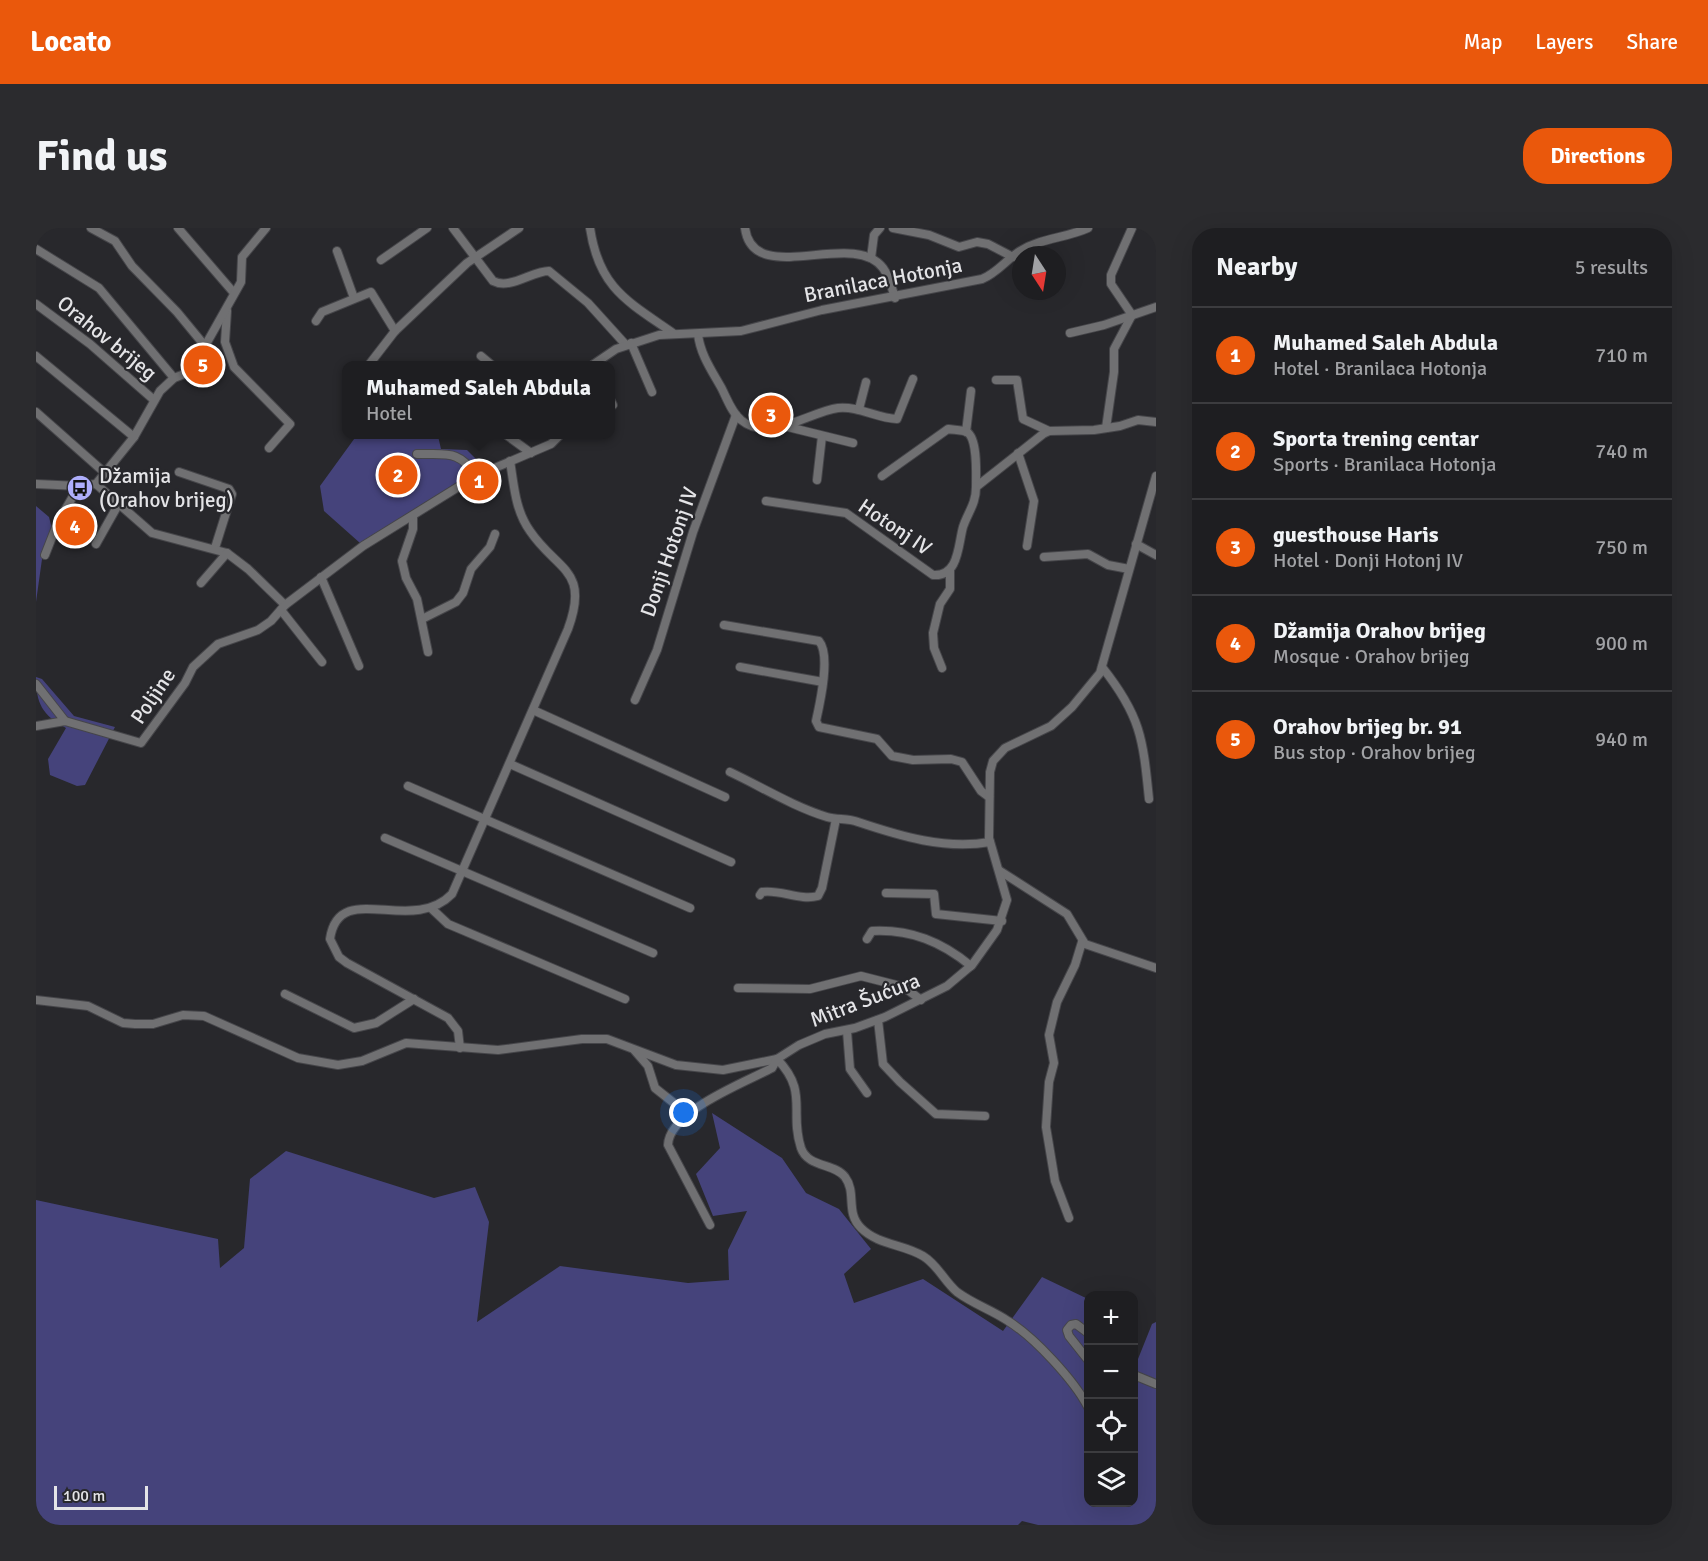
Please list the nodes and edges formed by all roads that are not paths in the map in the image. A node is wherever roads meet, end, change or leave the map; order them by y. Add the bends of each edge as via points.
1 (91, 228) edge
2 (178, 228) edge
3 (266, 228) edge
4 (427, 228) edge
5 (453, 228) edge
6 (519, 228) edge
7 (590, 228) edge
8 (745, 228) edge
9 (880, 228) edge
10 (893, 228) edge
11 (1088, 228) edge
12 (1132, 228) edge
13 (1031, 246) edge
14 (36, 249) edge
15 (337, 251) dead end
16 (476, 256) junction
17 (1012, 256) edge
18 (871, 258) junction
19 (1012, 258) edge
20 (381, 260) dead end
21 (234, 293) junction
22 (354, 298) junction
23 (895, 298) junction
24 (36, 304) edge
25 (227, 306) junction
26 (1156, 307) edge
27 (1132, 315) junction
28 (316, 321) dead end
29 (395, 331) junction
30 (673, 333) junction
31 (1070, 333) dead end
32 (699, 334) junction
33 (628, 344) junction
34 (205, 346) junction
35 (36, 356) edge
36 (481, 356) dead end
37 (372, 361) edge
38 (487, 361) edge
39 (599, 361) edge
40 (174, 378) junction
41 (913, 379) dead end
42 (996, 380) dead end
43 (866, 382) dead end
44 (971, 391) dead end
45 (652, 393) dead end
46 (154, 400) junction
47 (859, 409) junction
48 (36, 411) edge
49 (736, 415) junction
50 (1156, 422) edge
51 (784, 426) junction
52 (1106, 428) junction
53 (1049, 431) junction
54 (966, 432) junction
55 (822, 436) junction
56 (134, 437) junction
57 (511, 439) edge
58 (557, 439) edge
59 (853, 444) dead end
60 (269, 448) dead end
61 (531, 453) junction
62 (1018, 453) junction
63 (417, 454) dead end
64 (510, 461) junction
65 (179, 472) dead end
66 (105, 473) junction
67 (476, 476) junction
68 (882, 476) dead end
69 (1156, 476) edge
70 (817, 480) dead end
71 (36, 484) edge
72 (96, 484) junction
73 (79, 486) junction
74 (976, 487) junction
75 (766, 501) dead end
76 (118, 505) junction
77 (413, 516) junction
78 (495, 534) dead end
79 (96, 544) dead end
80 (1136, 544) junction
81 (1027, 546) dead end
82 (215, 548) junction
83 (227, 553) junction
84 (45, 555) dead end
85 (1156, 555) edge
86 (1044, 557) dead end
87 (1130, 569) junction
88 (950, 570) junction
89 (321, 578) junction
90 (201, 583) dead end
91 (283, 607) junction
92 (422, 619) junction
93 (724, 625) dead end
94 (428, 652) dead end
95 (322, 662) dead end
96 (359, 666) dead end
97 (740, 667) dead end
98 (1102, 667) junction
99 (942, 668) dead end
100 (823, 682) junction
101 (36, 684) edge
102 (635, 700) dead end
103 (533, 710) junction
104 (65, 721) junction
105 (36, 726) edge
106 (510, 764) junction
107 (730, 772) dead end
108 (408, 786) dead end
109 (725, 797) dead end
110 (989, 797) junction
111 (1149, 799) dead end
112 (836, 819) junction
113 (485, 821) junction
114 (385, 838) dead end
115 (990, 842) junction
116 (731, 862) dead end
117 (1000, 871) junction
118 (462, 872) junction
119 (886, 893) dead end
120 (760, 895) dead end
121 (690, 908) dead end
122 (432, 909) junction
123 (1002, 921) junction
124 (867, 939) dead end
125 (1082, 942) junction
126 (653, 953) dead end
127 (971, 966) junction
128 (1156, 969) edge
129 (738, 988) dead end
130 (285, 994) dead end
131 (414, 999) junction
132 (625, 999) dead end
133 (36, 1000) edge
134 (921, 1000) junction
135 (878, 1020) junction
136 (847, 1031) junction
137 (460, 1048) junction
138 (635, 1051) junction
139 (777, 1059) junction
140 (867, 1093) dead end
141 (689, 1115) junction
142 (985, 1116) dead end
143 (1069, 1218) dead end
144 (710, 1225) dead end
145 (1084, 1330) edge
146 (1084, 1354) edge
147 (1138, 1377) edge
148 (1156, 1384) edge
149 (1084, 1399) edge

1 - 34 street via 115,241 132,266
2 - 21 street
3 - 21 street, Orahov brijeg via 242,257 242,277
4 - 20 street
5 - 16 street
6 - 16 street
7 - 30 street, Branilaca Hotonja via 594,252 611,287 642,314
8 - 18 street via 750,244 766,255 848,251
9 - 18 street via 874,235
10 - 17 street via 929,235 960,247 977,242 988,244
11 - 13 street, Branilaca Hotonja
12 - 27 street via 1111,274 1111,284
14 - 40 street, Orahov brijeg via 93,281
15 - 22 street
16 - 29 street
16 - 33 street via 497,283 542,271 557,275
18 - 23 street via 882,266
19 - 23 street, Branilaca Hotonja via 982,279
21 - 25 street, Orahov brijeg
22 - 28 street via 321,312
22 - 29 street via 373,294
23 - 32 street, Branilaca Hotonja via 822,310 741,331
24 - 46 street, Orahov brijeg via 90,344
25 - 34 street, Orahov brijeg
25 - 60 street, Orahov brijeg via 224,330 230,360 290,424
26 - 27 street
27 - 31 street
27 - 52 street via 1114,349
29 - 37 street
30 - 32 street, Branilaca Hotonja
30 - 33 street, Branilaca Hotonja
32 - 49 street via 708,364
33 - 39 street, Branilaca Hotonja
33 - 45 street
34 - 40 street, Orahov brijeg via 200,368
35 - 56 street
36 - 38 street
40 - 46 street, Orahov brijeg
41 - 47 street via 897,419
42 - 53 street via 1017,380 1023,419
43 - 47 street
44 - 54 street, Hotonj IV
46 - 56 street, Orahov brijeg
47 - 51 street via 827,410
48 - 66 street
49 - 51 street via 749,425
49 - 102 street, Donji Hotonj IV via 693,532 657,650
50 - 52 street via 1138,420
51 - 55 street
52 - 53 street
53 - 62 street
54 - 68 street, Hotonj IV via 943,430
54 - 74 street, Hotonj IV via 972,437 975,450
55 - 59 street
55 - 70 street
56 - 66 street, Orahov brijeg
57 - 61 street
58 - 61 street
61 - 64 street
62 - 74 street
62 - 81 street via 1034,501
63 - 67 street via 460,457
64 - 67 street
64 - 103 street via 523,520 568,572 575,590 572,620
65 - 82 street via 229,489 232,494
66 - 72 street, Orahov brijeg
67 - 77 street
69 - 80 street, Mitra Šućura
71 - 73 street
72 - 73 street
72 - 76 street
73 - 84 street
74 - 88 street, Hotonj IV via 974,506
75 - 88 street, Hotonj IV via 846,513 933,575
76 - 79 street
76 - 82 street via 152,533
77 - 89 street via 363,546
77 - 92 street via 413,529 402,561
78 - 92 street via 490,547 471,569 456,602
80 - 85 street
80 - 87 street, Mitra Šućura
82 - 83 street
83 - 90 street
83 - 91 street via 248,569
86 - 87 street via 1088,554 1108,565
87 - 98 street, Mitra Šućura
88 - 99 street via 950,590 940,604 933,633
89 - 91 street
89 - 96 street
91 - 95 street
91 - 104 street, Poljine via 258,630 218,644 203,655 141,743
92 - 94 street
93 - 100 street via 819,641
97 - 100 street
98 - 110 street, Mitra Šućura via 1093,684 1060,719 999,752 990,772
98 - 111 street via 1138,726
100 - 110 street via 816,721 819,728 877,739 892,756 962,762
101 - 104 street
103 - 106 street
103 - 109 street
104 - 105 street, Poljine
106 - 113 street
106 - 116 street
107 - 112 street
108 - 113 street
110 - 115 street, Mitra Šućura
112 - 115 street via 956,845
112 - 120 street via 818,896 766,891
113 - 118 street
113 - 121 street
114 - 118 street
115 - 117 street, Mitra Šućura
117 - 123 street, Mitra Šućura via 1007,900
117 - 125 street via 1067,914
118 - 122 street via 452,894
118 - 126 street
119 - 123 street via 933,894 936,914
122 - 131 street via 407,913 355,909 336,919 332,929 330,939 339,957
122 - 132 street via 448,924
123 - 127 street, Mitra Šućura
124 - 127 street via 872,931 916,935 945,946
125 - 128 street
125 - 143 street via 1057,1002 1049,1035 1054,1063 1046,1126 1054,1181
127 - 134 street, Mitra Šućura via 947,986
129 - 134 street via 810,988 861,976 904,987
130 - 131 street via 354,1028 376,1023
131 - 137 street via 448,1018 458,1031
133 - 137 street via 88,1006 123,1023 204,1016 315,1063 350,1065 406,1043
134 - 135 street, Mitra Šućura
135 - 136 street, Mitra Šućura
135 - 142 street via 883,1064 900,1082 936,1114
136 - 139 street, Mitra Šućura via 825,1034
136 - 140 street via 850,1069
137 - 138 street via 517,1049 607,1039
138 - 139 street via 676,1065 723,1070
138 - 141 street via 648,1066 655,1088
139 - 141 street, Mitra Šućura via 772,1068 728,1088
139 - 149 street via 795,1083 801,1148 812,1161 845,1177 856,1223 881,1241 922,1256 955,1290 1020,1329 1074,1383
141 - 144 street, Mitra Šućura via 670,1132 668,1145
145 - 146 street via 1076,1324 1067,1330
147 - 148 street

